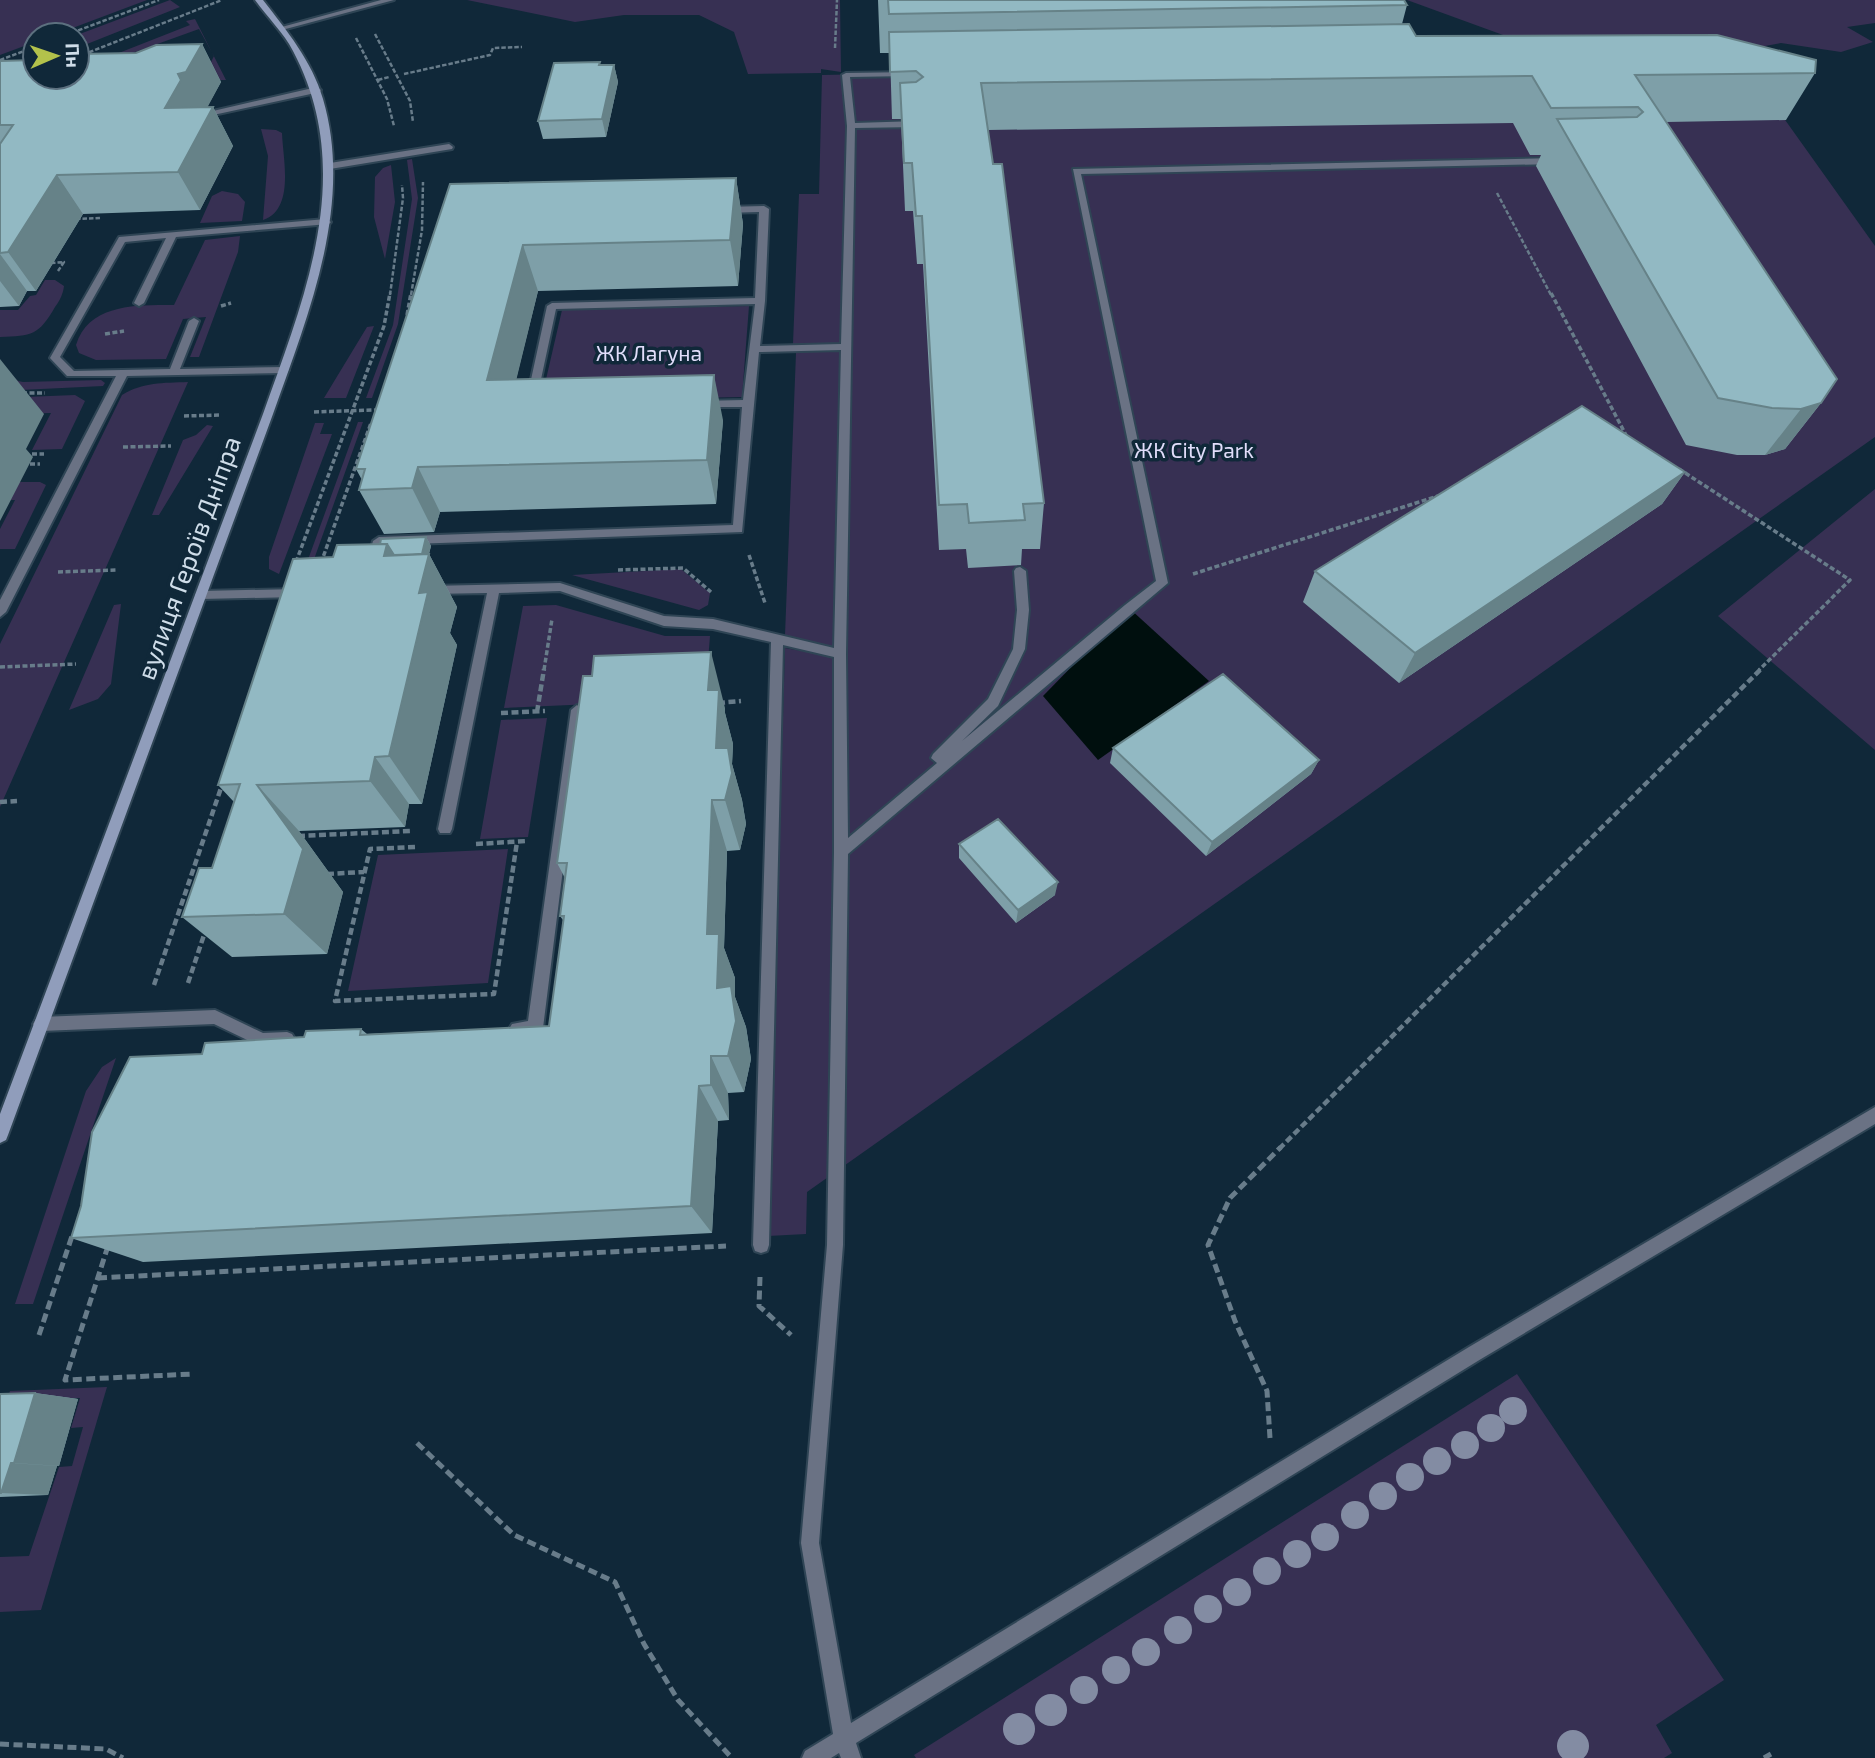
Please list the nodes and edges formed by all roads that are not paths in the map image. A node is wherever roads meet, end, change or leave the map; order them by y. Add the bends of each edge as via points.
1 (258, 0) edge
2 (390, 0) edge
3 (282, 28) junction
4 (916, 74) edge
5 (317, 90) junction
6 (204, 114) edge
7 (916, 124) edge
8 (851, 126) junction
9 (449, 146) dead end
10 (1560, 161) edge
11 (330, 166) junction
12 (711, 210) edge
13 (326, 222) junction
14 (172, 235) junction
15 (760, 301) junction
16 (139, 303) dead end
17 (194, 321) dead end
18 (846, 347) junction
19 (754, 349) junction
20 (284, 370) junction
21 (174, 372) junction
22 (123, 373) junction
23 (748, 403) junction
24 (694, 404) edge
25 (543, 407) edge
26 (372, 566) edge
27 (1020, 572) edge
28 (494, 588) junction
29 (419, 590) edge
30 (312, 592) edge
31 (201, 595) junction
32 (0, 612) edge
33 (777, 640) junction
34 (840, 654) junction
35 (577, 710) edge
36 (445, 829) road end
37 (841, 852) junction
38 (41, 1024) junction
39 (508, 1030) edge
40 (304, 1038) edge
41 (1875, 1115) edge
42 (0, 1135) edge
43 (761, 1245) road end
44 (847, 1748) edge
45 (813, 1758) edge

1 - 3 main road, вулиця Героїв Дніпра
2 - 3 lane
3 - 5 main road, вулиця Героїв Дніпра via 297,47
4 - 8 lane via 846,75
5 - 6 lane
5 - 11 main road, вулиця Героїв Дніпра
7 - 8 lane
8 - 18 lane
9 - 11 lane
10 - 37 lane via 1076,172 1162,583
11 - 13 main road, вулиця Героїв Дніпра
12 - 15 lane via 764,209
13 - 14 lane
13 - 20 main road, вулиця Героїв Дніпра via 317,268
14 - 16 lane
14 - 22 lane via 122,239 55,358 71,374
15 - 19 lane
15 - 25 lane via 552,306 530,408
17 - 21 lane
18 - 19 lane
18 - 34 lane
19 - 23 lane
20 - 21 lane
20 - 31 main road, вулиця Героїв Дніпра
21 - 22 lane
22 - 32 lane
23 - 24 lane
23 - 26 lane via 738,529 379,541
27 - 37 lane via 1019,649 993,702
28 - 29 lane
28 - 33 lane via 560,587 664,621 713,624
28 - 36 lane
30 - 31 lane
31 - 38 main road, вулиця Героїв Дніпра
33 - 34 lane
33 - 43 lane
34 - 37 lane
35 - 39 lane via 535,1028
37 - 44 lane via 835,1245 810,1543
38 - 40 lane via 215,1017 262,1040
38 - 42 main road, вулиця Героїв Дніпра
41 - 44 lane via 1273,1477
44 - 45 lane

